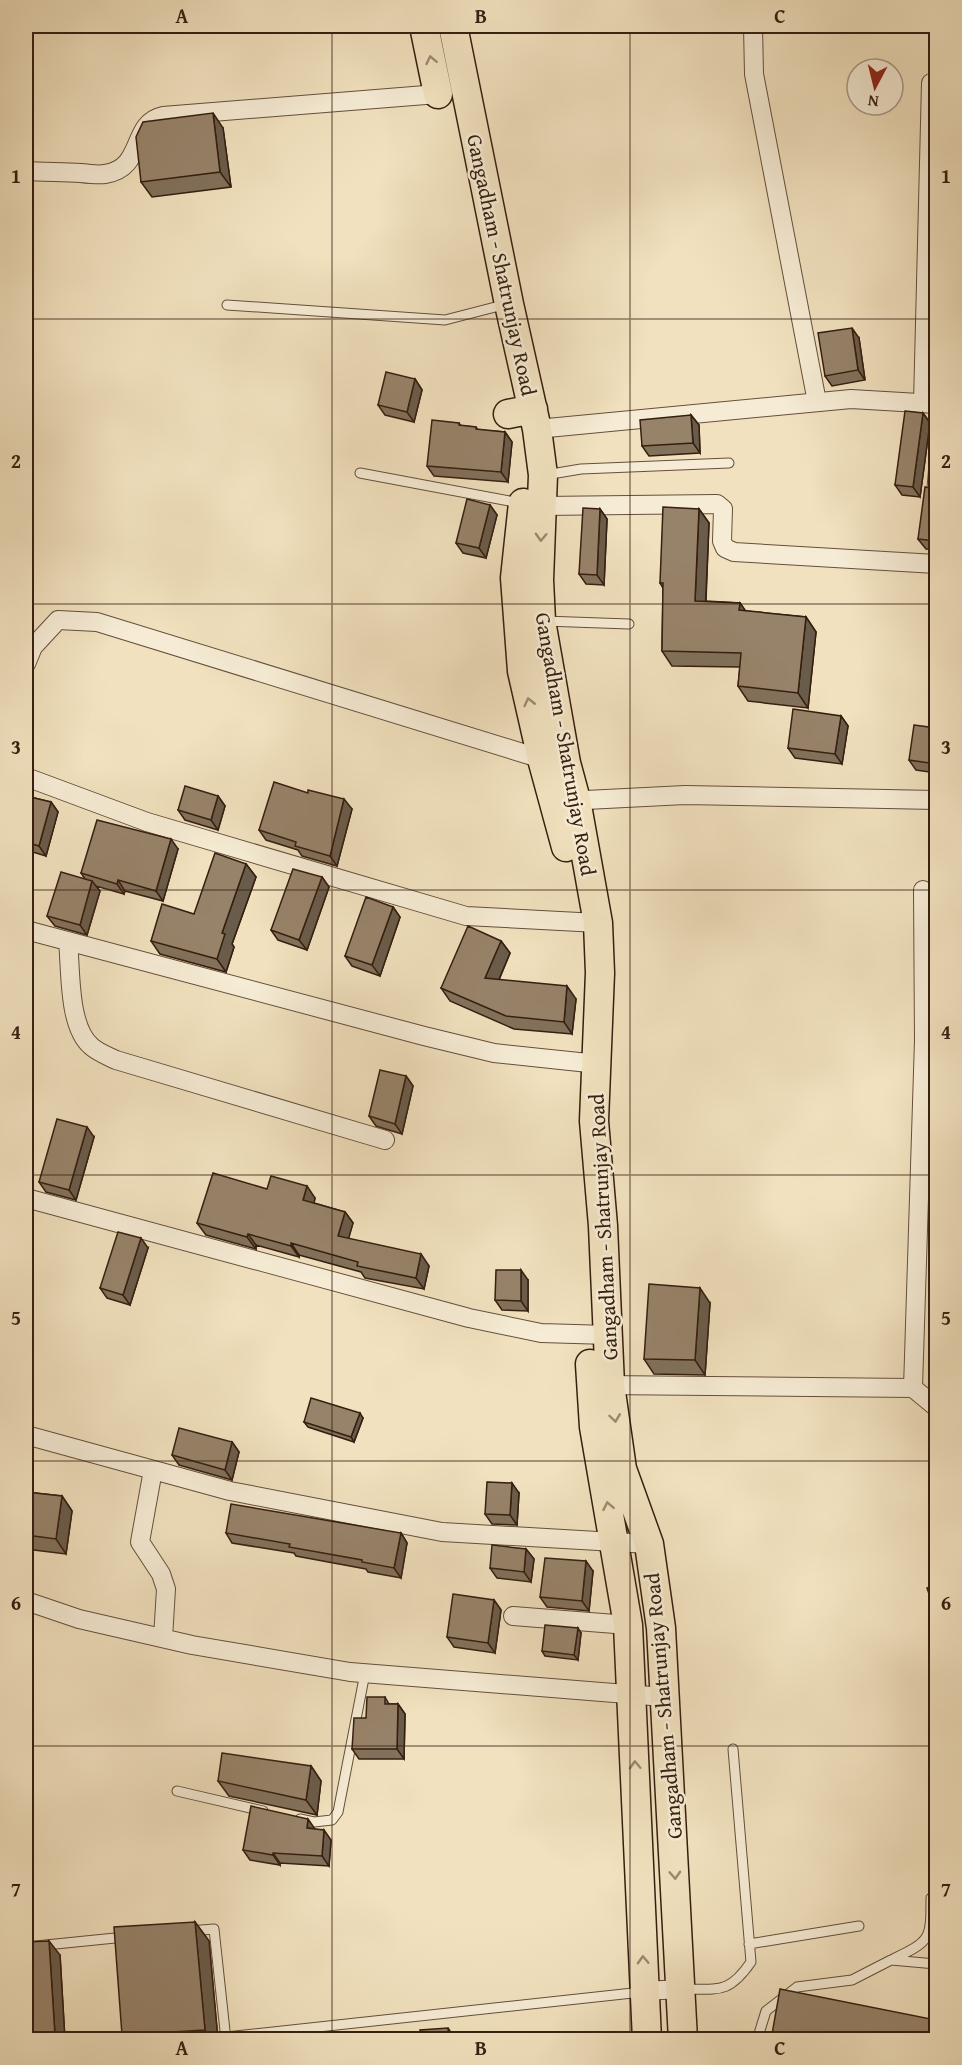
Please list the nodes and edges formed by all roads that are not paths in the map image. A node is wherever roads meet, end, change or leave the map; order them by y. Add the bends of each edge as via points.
1 (424, 26) edge
2 (453, 26) edge
3 (753, 26) edge
4 (931, 83) dead end
5 (450, 104) junction
6 (26, 171) edge
7 (509, 304) junction
8 (227, 305) dead end
9 (817, 402) junction
10 (932, 406) edge
11 (526, 417) junction
12 (936, 440) edge
13 (729, 463) dead end
14 (360, 473) dead end
15 (543, 475) junction
16 (932, 488) edge
17 (532, 505) junction
18 (936, 564) edge
19 (542, 621) junction
20 (628, 624) dead end
21 (26, 664) edge
22 (542, 759) junction
23 (26, 777) edge
24 (936, 800) edge
25 (566, 801) junction
26 (922, 890) dead end
27 (591, 923) junction
28 (26, 930) edge
29 (68, 942) junction
30 (590, 1063) junction
31 (385, 1140) dead end
32 (928, 1165) edge
33 (26, 1198) edge
34 (598, 1335) junction
35 (600, 1385) junction
36 (913, 1388) junction
37 (936, 1407) edge
38 (26, 1435) edge
39 (153, 1470) junction
40 (615, 1542) junction
41 (649, 1544) junction
42 (26, 1601) edge
43 (513, 1616) dead end
44 (628, 1625) junction
45 (163, 1638) junction
46 (365, 1673) junction
47 (633, 1695) junction
48 (664, 1697) junction
49 (733, 1749) dead end
50 (177, 1791) dead end
51 (268, 1812) edge
52 (291, 1817) edge
53 (931, 1898) dead end
54 (859, 1926) dead end
55 (179, 1932) edge
56 (132, 1936) edge
57 (749, 1944) junction
58 (26, 1947) edge
59 (891, 1960) junction
60 (936, 1964) edge
61 (681, 1989) junction
62 (644, 1991) junction
63 (226, 2038) edge
64 (647, 2040) edge
65 (683, 2040) edge
66 (757, 2040) edge

5 -> 1 main road, Gangadham - Shatrunjay Road
2 - 5 main road, Gangadham - Shatrunjay Road
3 - 9 street via 754,74
4 - 10 street
5 - 6 street via 163,116 153,118 144,127 134,156 106,174
5 - 7 main road, Gangadham - Shatrunjay Road
7 - 8 lane via 445,320
7 - 11 main road, Gangadham - Shatrunjay Road
9 - 10 street via 851,399
9 - 11 street
11 - 15 main road, Gangadham - Shatrunjay Road
12 - 16 lane
13 - 15 lane via 581,469
14 - 17 lane
15 - 17 main road, Gangadham - Shatrunjay Road
17 - 18 street via 717,504 723,509 725,548 734,552
17 -> 19 main road, Gangadham - Shatrunjay Road
22 -> 17 main road, Gangadham - Shatrunjay Road via 522,671 515,578
19 - 20 lane
19 - 25 main road, Gangadham - Shatrunjay Road via 566,763
21 - 22 street via 33,647 58,620 97,621
22 - 25 main road, Gangadham - Shatrunjay Road
23 - 27 street via 147,822 466,916
24 - 25 street via 686,795
25 - 27 main road, Gangadham - Shatrunjay Road
26 - 32 street
27 - 30 main road, Gangadham - Shatrunjay Road via 600,973
28 - 29 street
29 - 30 street via 494,1053
29 - 31 street via 76,1021 91,1047 116,1060
30 - 34 main road, Gangadham - Shatrunjay Road via 603,1226
32 - 36 street
33 - 34 street via 469,1318 541,1333
34 - 35 main road, Gangadham - Shatrunjay Road
35 - 36 street
40 -> 35 main road, Gangadham - Shatrunjay Road via 594,1427
35 -> 41 main road, Gangadham - Shatrunjay Road via 622,1469
36 - 37 street
38 - 39 street
39 - 40 street via 230,1491 442,1532
39 - 45 street via 140,1542 166,1589
40 - 41 street
40 - 44 main road, Gangadham - Shatrunjay Road
41 - 48 main road, Gangadham - Shatrunjay Road via 661,1628
42 - 45 street via 79,1619
43 - 44 street
44 - 47 main road, Gangadham - Shatrunjay Road
45 - 46 street
46 - 47 street
46 - 52 lane via 338,1812 332,1820 314,1822
47 - 48 street
62 -> 47 main road, Gangadham - Shatrunjay Road
48 -> 61 main road, Gangadham - Shatrunjay Road
49 - 57 lane
50 - 51 lane
53 - 59 lane via 931,1930 918,1947
54 - 57 lane
55 - 63 lane via 214,1929
56 - 58 lane
57 - 61 lane via 751,1962 730,1986
59 - 60 lane
59 - 66 lane via 852,1980 798,1987 766,2010
61 - 62 street
61 - 65 main road, Gangadham - Shatrunjay Road
62 - 63 lane
62 - 64 main road, Gangadham - Shatrunjay Road

